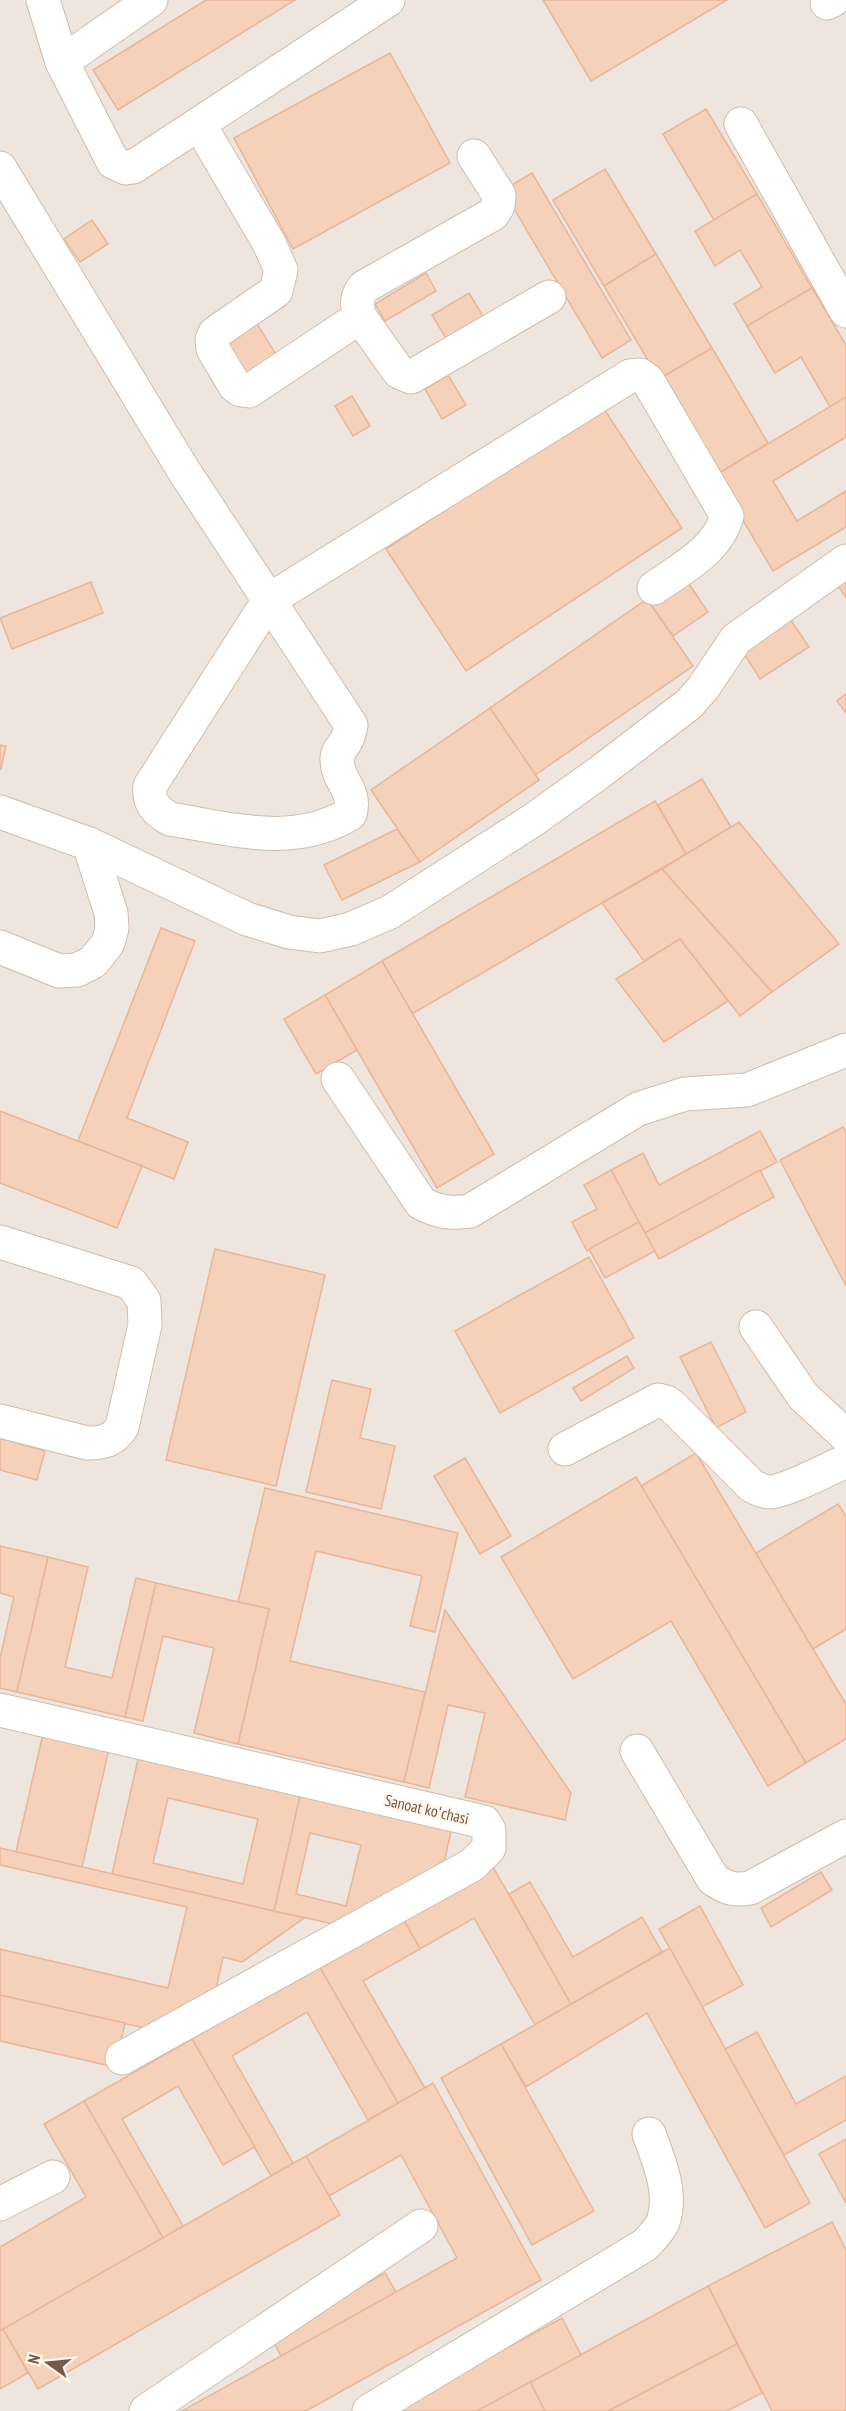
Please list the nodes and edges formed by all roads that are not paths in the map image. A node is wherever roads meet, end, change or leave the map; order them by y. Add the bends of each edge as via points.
1 (43, 0) edge
2 (150, 0) edge
3 (388, 0) edge
4 (62, 62) junction
5 (199, 124) junction
6 (741, 124) dead end
7 (474, 156) dead end
8 (0, 168) edge
9 (549, 297) dead end
10 (846, 311) edge
11 (360, 317) junction
12 (846, 561) edge
13 (654, 588) dead end
14 (269, 600) junction
15 (0, 812) edge
16 (89, 844) junction
17 (0, 947) edge
18 (846, 1050) edge
19 (338, 1079) dead end
20 (0, 1242) edge
21 (756, 1327) dead end
22 (0, 1421) edge
23 (846, 1436) edge
24 (565, 1449) dead end
25 (846, 1461) edge
26 (0, 1710) edge
27 (637, 1751) dead end
28 (846, 1836) edge
29 (122, 2058) dead end
30 (649, 2134) dead end
31 (53, 2176) dead end
32 (0, 2204) edge
33 (422, 2226) dead end
34 (146, 2411) edge
35 (369, 2411) edge

1 - 4 street
2 - 4 street
3 - 5 street
4 - 5 street via 117,165 133,167
5 - 11 street via 281,270 276,291 215,333 212,340 213,349 235,386 249,391
6 - 10 street
7 - 11 street via 500,195 498,206 485,218 364,287 358,294
8 - 14 street via 184,471
9 - 11 street via 411,377 399,372
12 - 16 street via 736,639 689,704 600,772 390,912 351,929 320,936 258,922
13 - 14 street via 695,559 718,536 727,516 648,381 640,375 630,376
14 - 14 street via 150,786 152,804 158,813 170,819 264,834 307,832 350,814 353,800 336,762 351,725
15 - 16 street
16 - 17 street via 112,928 108,943 93,962 77,970 59,971
18 - 19 street via 747,1090 685,1094 638,1109 470,1210 454,1214 435,1211 421,1203
20 - 22 street via 131,1283 144,1301 145,1325 122,1427 115,1438 87,1443
21 - 23 street via 803,1396
24 - 25 street via 658,1400 673,1407 760,1490 782,1489
26 - 29 street, Sanoat koʻchasi via 484,1822 489,1830 489,1848 471,1865
27 - 28 street via 713,1879 725,1887 750,1888
30 - 35 street via 666,2181 662,2224 645,2245
31 - 32 street
33 - 34 street

